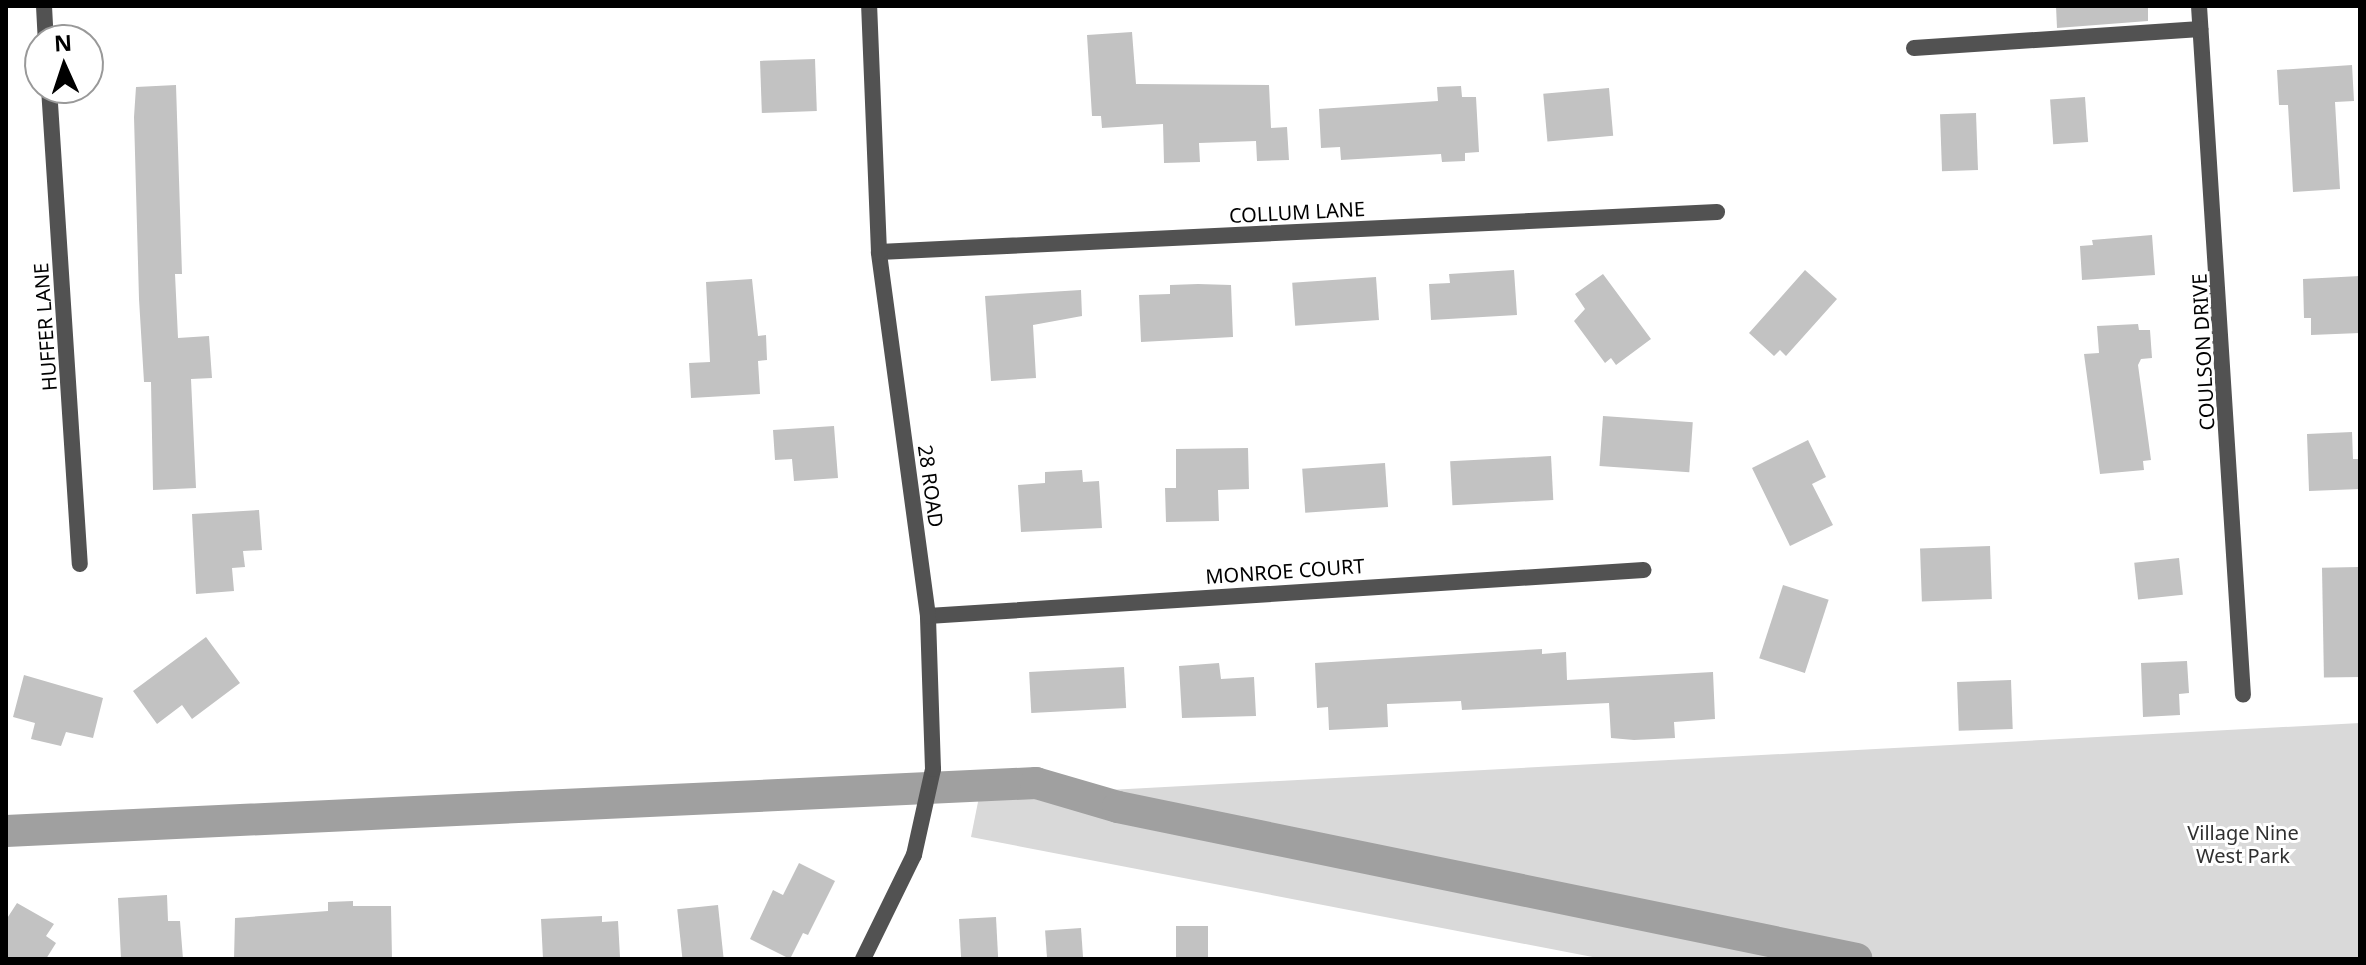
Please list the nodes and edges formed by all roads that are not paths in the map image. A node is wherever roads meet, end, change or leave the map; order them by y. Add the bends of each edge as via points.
1 (869, 6) edge
2 (2199, 6) edge
3 (2200, 29) junction
4 (1914, 48) dead end
5 (50, 104) edge
6 (1717, 212) dead end
7 (879, 252) junction
8 (80, 564) dead end
9 (1644, 570) dead end
10 (928, 616) junction
11 (2243, 695) dead end
12 (863, 959) edge

1 - 7 street, 28 ROAD
2 - 3 street, COULSON DRIVE
3 - 4 street
3 - 11 street, COULSON DRIVE
5 - 8 street, HUFFER LANE
6 - 7 street, COLLUM LANE
7 - 10 street, 28 ROAD
9 - 10 street, MONROE COURT
10 - 12 street, 28 ROAD via 933,769 914,855

